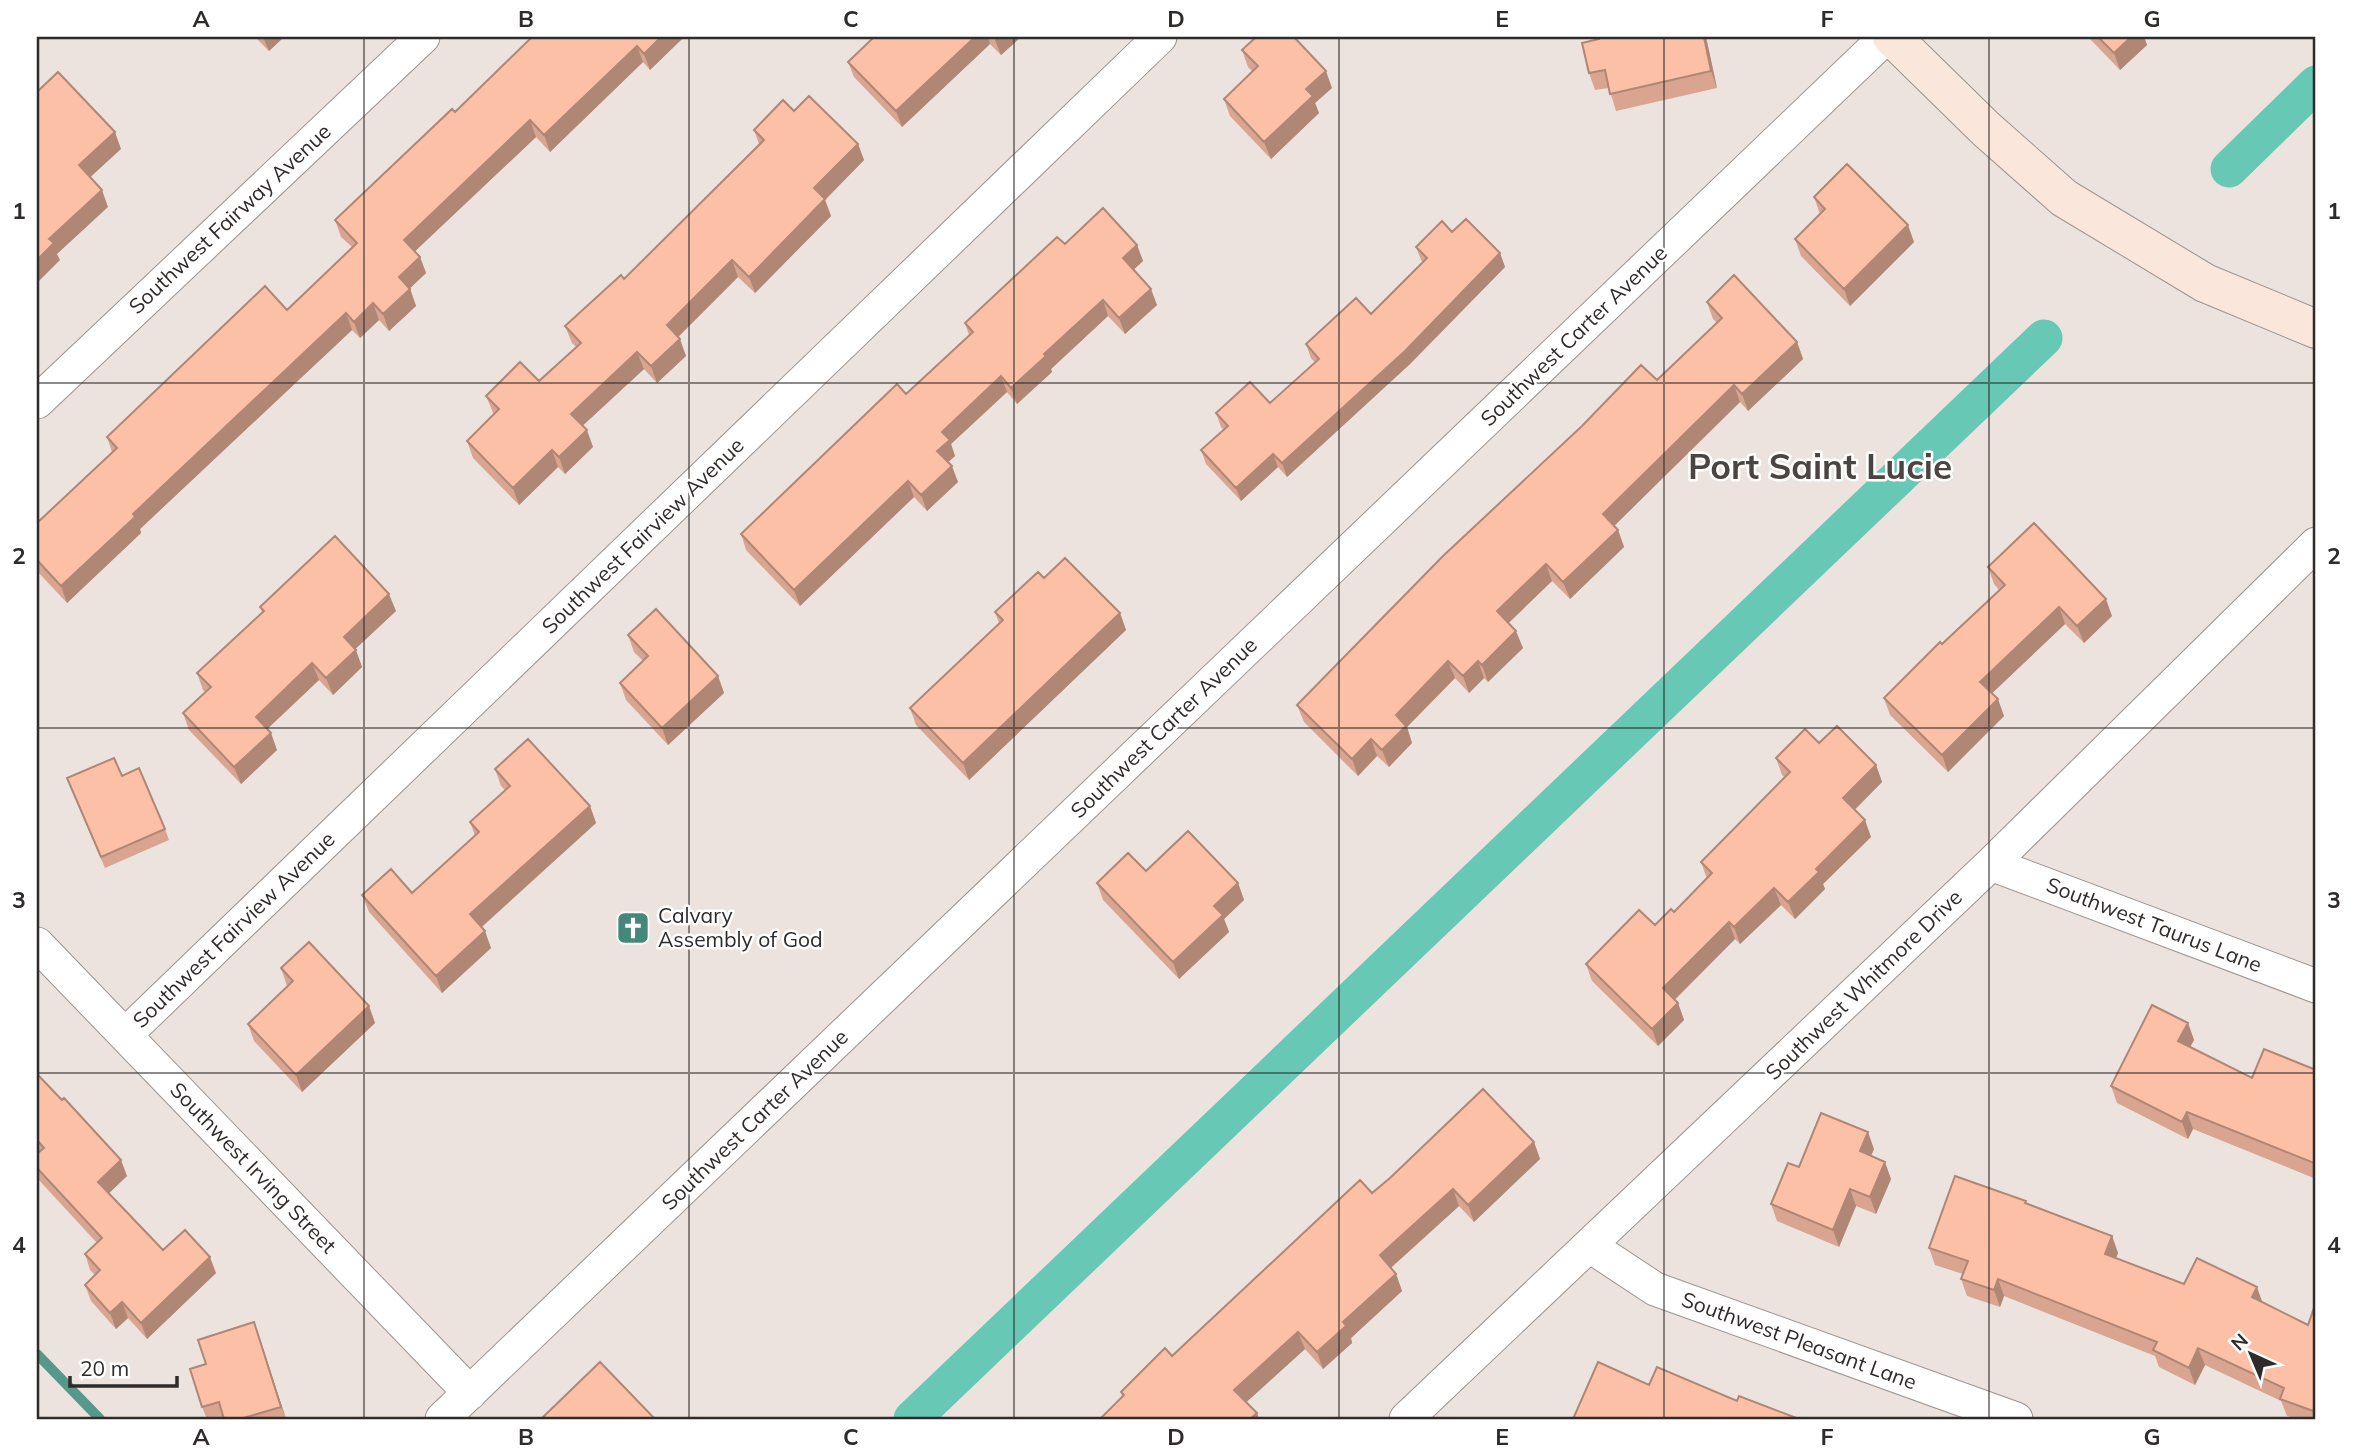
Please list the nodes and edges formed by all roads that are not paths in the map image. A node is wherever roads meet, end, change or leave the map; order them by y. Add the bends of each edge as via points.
1 (423, 37) edge
2 (1160, 37) edge
3 (1886, 37) edge
4 (1892, 37) edge
5 (2316, 329) edge
6 (37, 402) edge
7 (2316, 544) edge
8 (1991, 864) junction
9 (37, 944) edge
10 (2316, 986) edge
11 (125, 1035) junction
12 (1590, 1246) junction
13 (470, 1393) junction
14 (442, 1419) edge
15 (1406, 1419) edge
16 (2016, 1419) edge

1 - 6 street, Southwest Fairway Avenue
2 - 11 street, Southwest Fairview Avenue
3 - 13 street, Southwest Carter Avenue
4 - 5 main road via 2064,198 2205,283
7 - 8 street, Southwest Whitmore Drive
8 - 10 street, Southwest Taurus Lane
8 - 12 street, Southwest Whitmore Drive
9 - 11 street, Southwest Irving Street
11 - 13 street, Southwest Irving Street
12 - 15 street, Southwest Whitmore Drive
12 - 16 street, Southwest Pleasant Lane via 1655,1289
13 - 14 street, Southwest Carter Avenue

